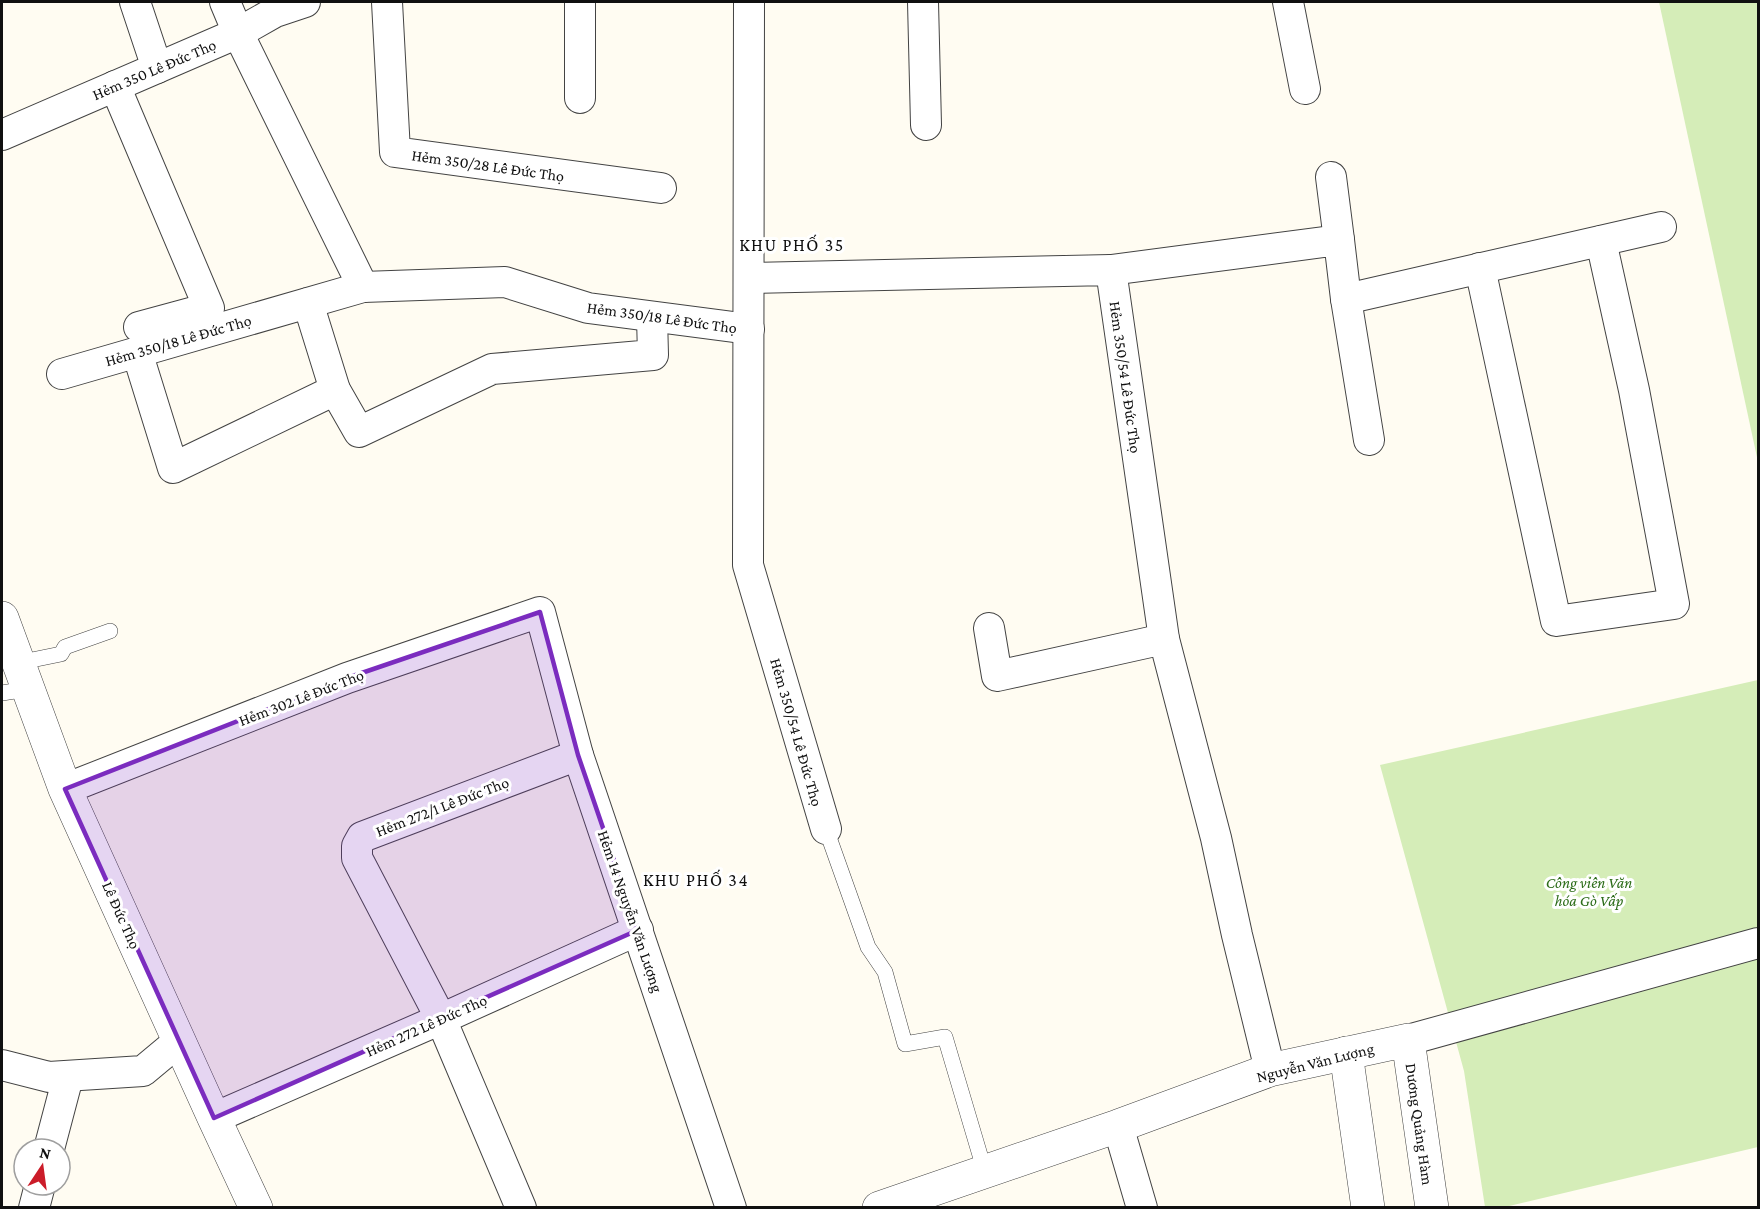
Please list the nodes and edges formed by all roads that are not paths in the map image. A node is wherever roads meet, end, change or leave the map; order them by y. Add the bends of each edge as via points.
1 (135, 2) edge
2 (225, 2) edge
3 (305, 2) edge
4 (387, 2) edge
5 (580, 2) edge
6 (749, 2) edge
7 (923, 2) edge
8 (1288, 2) edge
9 (238, 33) junction
10 (157, 68) junction
11 (115, 86) junction
12 (1305, 89) dead end
13 (580, 98) dead end
14 (926, 124) dead end
15 (2, 135) edge
16 (1330, 177) dead end
17 (661, 188) dead end
18 (1660, 227) dead end
19 (1339, 240) junction
20 (1601, 241) junction
21 (1480, 268) junction
22 (1111, 270) junction
23 (749, 278) junction
24 (363, 287) junction
25 (1346, 299) junction
26 (308, 303) junction
27 (652, 316) junction
28 (748, 329) junction
29 (138, 339) junction
30 (62, 374) dead end
31 (335, 390) junction
32 (1369, 440) dead end
33 (540, 612) joint
34 (2, 618) edge
35 (989, 628) dead end
36 (110, 631) dead end
37 (1164, 639) junction
38 (15, 682) edge
39 (578, 754) junction
40 (65, 789) junction
41 (826, 829) joint
42 (638, 930) junction
43 (1758, 943) edge
44 (441, 1019) junction
45 (1408, 1040) junction
46 (179, 1041) junction
47 (1346, 1053) junction
48 (2, 1065) edge
49 (1270, 1070) junction
50 (68, 1077) junction
51 (213, 1118) junction
52 (1118, 1126) junction
53 (52, 1137) edge
54 (985, 1172) junction
55 (255, 1208) edge
56 (521, 1208) edge
57 (731, 1208) edge
58 (879, 1208) edge
59 (1142, 1208) edge
60 (1368, 1208) edge
61 (1432, 1208) edge

1 - 10 street
2 - 9 street
3 - 9 street, Hẻm 350 Lê Đức Thọ via 275,12
4 - 17 street, Hẻm 350/28 Lê Đức Thọ via 394,152
5 - 13 street
6 - 23 street, Hẻm 350/54 Lê Đức Thọ
7 - 14 street
8 - 12 street
9 - 10 street, Hẻm 350 Lê Đức Thọ
9 - 24 street
10 - 11 street, Hẻm 350 Lê Đức Thọ
11 - 15 street, Hẻm 350 Lê Đức Thọ
11 - 29 street via 209,308
16 - 19 street
18 - 20 street
19 - 22 street
19 - 25 street
20 - 21 street
20 - 21 street via 1674,604 1556,621
21 - 25 street
22 - 23 street
22 - 37 street, Hẻm 350/54 Lê Đức Thọ
23 - 28 street, Hẻm 350/54 Lê Đức Thọ
24 - 26 street, Hẻm 350/18 Lê Đức Thọ
24 - 27 street, Hẻm 350/18 Lê Đức Thọ via 505,282 588,308
25 - 32 street
26 - 29 street, Hẻm 350/18 Lê Đức Thọ
26 - 31 street
27 - 28 street, Hẻm 350/18 Lê Đức Thọ
27 - 31 street via 653,355 492,369 358,432
28 - 41 street, Hẻm 350/54 Lê Đức Thọ via 748,565
29 - 30 street, Hẻm 350/18 Lê Đức Thọ
29 - 31 street via 172,468
33 - 39 street, Hẻm 14 Nguyễn Văn Lượng
33 - 40 street, Hẻm 302 Lê Đức Thọ via 347,678
34 - 38 street, Lê Đức Thọ
35 - 37 street via 998,676
36 - 38 lane via 64,647 61,654
37 - 49 street, Hẻm 350/54 Lê Đức Thọ
38 - 40 street, Lê Đức Thọ
39 - 42 street, Hẻm 14 Nguyễn Văn Lượng
39 - 44 street, Hẻm 272/1 Lê Đức Thọ via 362,837 357,846 357,858
40 - 46 street, Lê Đức Thọ
41 - 54 lane via 868,947 885,972 905,1044 945,1037
42 - 44 street, Hẻm 272 Lê Đức Thọ
42 - 57 street, Hẻm 14 Nguyễn Văn Lượng
43 - 45 street, Nguyễn Văn Lượng
44 - 51 street, Hẻm 272 Lê Đức Thọ
44 - 56 street, Hẻm 272/1 Lê Đức Thọ
45 - 47 street, Nguyễn Văn Lượng
45 - 61 street, Dương Quảng Hàm
46 - 50 street via 143,1071
46 - 51 street, Lê Đức Thọ
47 - 49 street, Nguyễn Văn Lượng
47 - 60 street
48 - 50 street via 49,1077
49 - 52 street, Nguyễn Văn Lượng
50 - 53 street
51 - 55 street, Lê Đức Thọ
52 - 54 street, Nguyễn Văn Lượng
52 - 59 street
54 - 58 street, Nguyễn Văn Lượng

